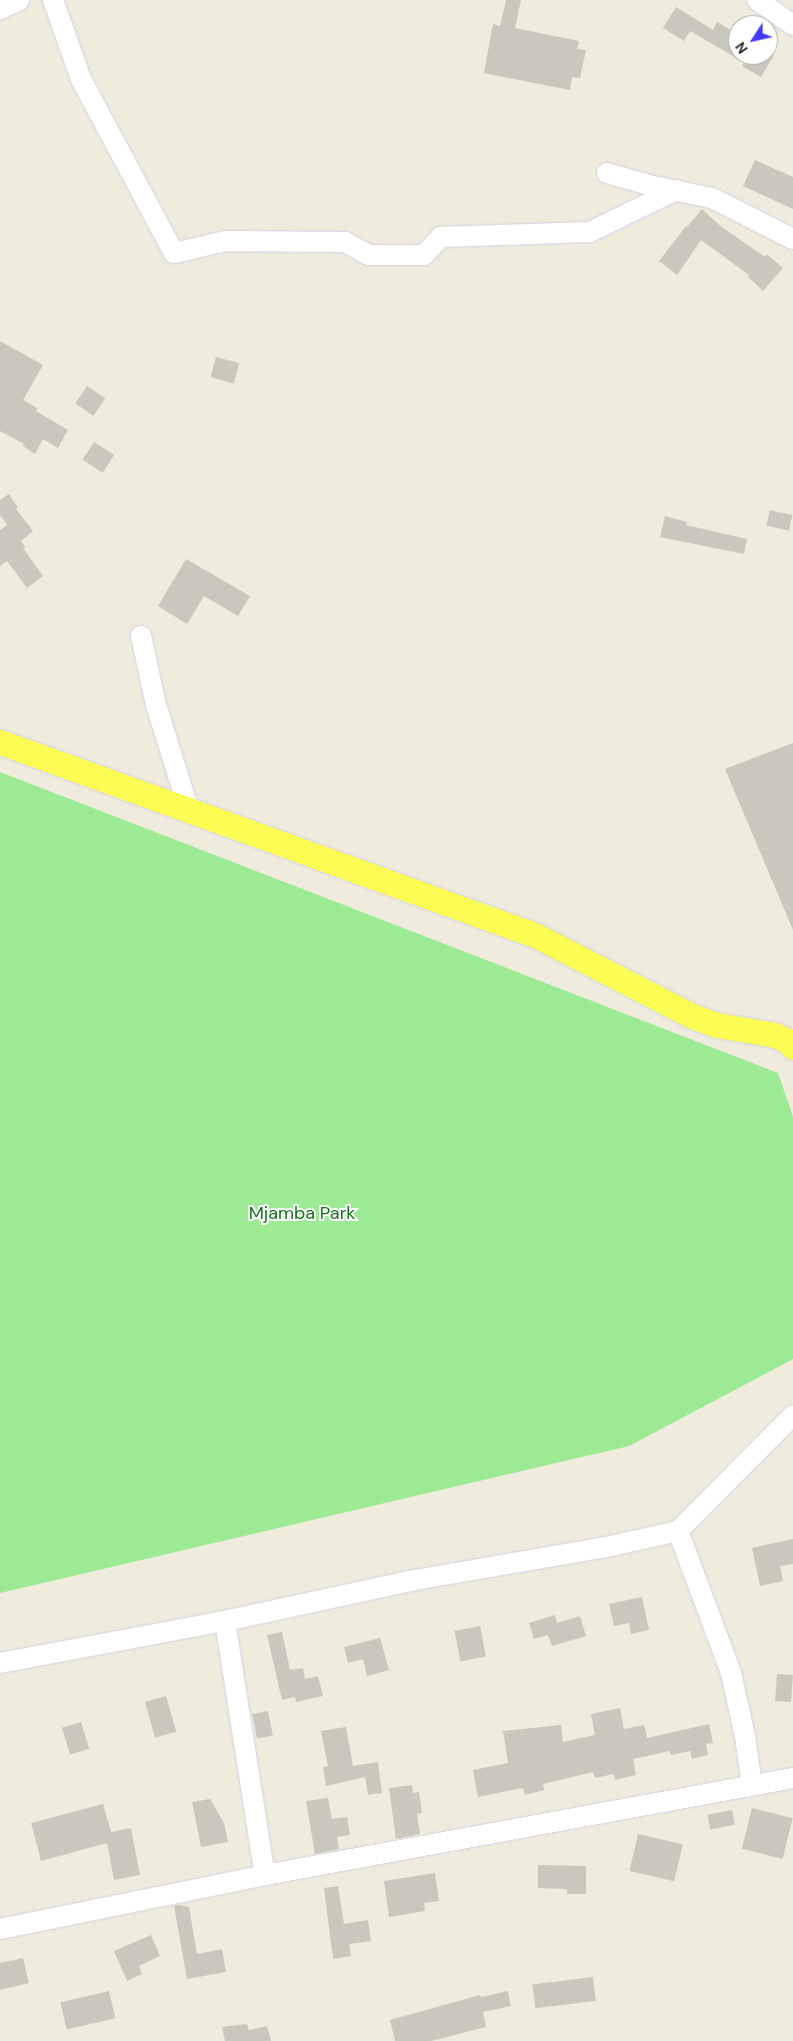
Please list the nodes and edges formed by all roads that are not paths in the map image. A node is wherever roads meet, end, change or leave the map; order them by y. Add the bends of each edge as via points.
1 (19, 0) edge
2 (53, 0) edge
3 (757, 0) edge
4 (0, 9) edge
5 (793, 24) edge
6 (607, 173) dead end
7 (676, 190) junction
8 (793, 239) edge
9 (141, 636) dead end
10 (0, 742) edge
11 (189, 810) junction
12 (791, 1042) edge
13 (793, 1415) edge
14 (678, 1531) junction
15 (225, 1621) junction
16 (0, 1663) edge
17 (793, 1778) edge
18 (752, 1786) junction
19 (265, 1875) junction
20 (0, 1929) edge

1 - 4 street
2 - 7 street via 81,79 174,253 226,241 246,241 345,242 368,255 424,255 440,237 590,232
3 - 5 street
6 - 7 street
7 - 8 street via 712,198
9 - 11 street via 156,705
10 - 11 main road
11 - 12 main road via 535,934 692,1016 775,1035
13 - 14 street
14 - 15 street via 415,1580
14 - 18 street via 731,1673
15 - 16 street
15 - 19 street
17 - 18 street
18 - 19 street
19 - 20 street

